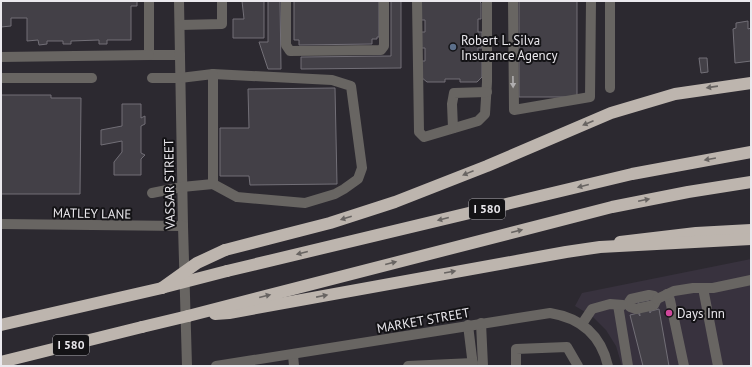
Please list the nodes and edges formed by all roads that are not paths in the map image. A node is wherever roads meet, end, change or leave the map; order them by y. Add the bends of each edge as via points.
1 (149, 1) edge
2 (179, 1) edge
3 (222, 1) edge
4 (286, 1) edge
5 (384, 1) edge
6 (417, 1) edge
7 (487, 1) edge
8 (513, 1) edge
9 (591, 1) edge
10 (610, 1) edge
11 (180, 25) junction
12 (149, 55) junction
13 (180, 55) junction
14 (1, 57) edge
15 (213, 74) junction
16 (1, 78) edge
17 (92, 78) dead end
18 (152, 78) dead end
19 (180, 78) junction
20 (751, 83) edge
21 (610, 88) dead end
22 (487, 92) junction
23 (453, 128) junction
24 (750, 153) edge
25 (749, 182) edge
26 (213, 184) junction
27 (182, 187) junction
28 (152, 193) dead end
29 (1, 224) edge
30 (182, 226) junction
31 (751, 230) edge
32 (751, 239) edge
33 (600, 248) junction
34 (751, 280) edge
35 (162, 288) junction
36 (703, 288) junction
37 (667, 294) junction
38 (618, 305) junction
39 (228, 309) junction
40 (481, 323) junction
41 (582, 324) junction
42 (1, 325) edge
43 (468, 325) junction
44 (293, 354) junction
45 (1, 362) edge
46 (477, 365) edge
47 (187, 366) edge
48 (216, 366) edge
49 (294, 366) edge
50 (408, 366) edge
51 (516, 366) edge
52 (578, 366) edge
53 (608, 366) edge
54 (628, 366) edge
55 (684, 366) edge
56 (718, 366) edge

1 - 12 street
2 - 11 street, VASSAR STREET
3 - 11 street via 222,24
4 - 5 street via 286,45 290,51 374,51 381,50 384,46
6 - 23 street via 419,132 424,137
7 - 22 street
8 -> 9 street via 514,110 590,97
10 - 21 street
11 - 13 street, VASSAR STREET
12 - 13 street
12 - 14 street
13 - 19 street, VASSAR STREET
15 - 19 street
15 - 26 street
15 - 26 street via 332,80 351,86 362,168 358,179 344,189 305,203 237,197
16 - 17 street
18 - 19 street
19 - 27 street, VASSAR STREET
20 -> 35 highway, bridge via 675,94 611,113 388,204 330,223 225,250 197,262
22 - 23 street via 485,114 478,121
22 - 23 street via 454,93
24 -> 35 highway, I 580, bridge via 632,174
39 -> 25 highway, I 580 via 612,207
26 - 27 street
27 - 28 street
27 - 30 street, VASSAR STREET
29 - 30 street, MATLEY LANE
30 - 47 street, VASSAR STREET
31 - 33 highway via 643,238
32 - 33 highway
39 -> 33 highway via 536,256
34 - 36 street
35 - 42 highway, I 580
36 - 37 street
36 - 56 street
37 - 38 street via 649,306 634,309 629,305
37 - 55 street
38 - 41 street via 610,304 592,309
38 - 54 street
39 - 45 highway, I 580, bridge via 188,316
40 - 41 street, MARKET STREET via 550,313 562,315
40 - 43 street, MARKET STREET
40 - 46 street
41 - 53 street, MARKET STREET via 600,343
43 - 44 street, MARKET STREET
43 - 46 street
44 - 48 street, MARKET STREET
44 - 49 street
46 - 50 street
51 - 52 street via 516,349 567,347

